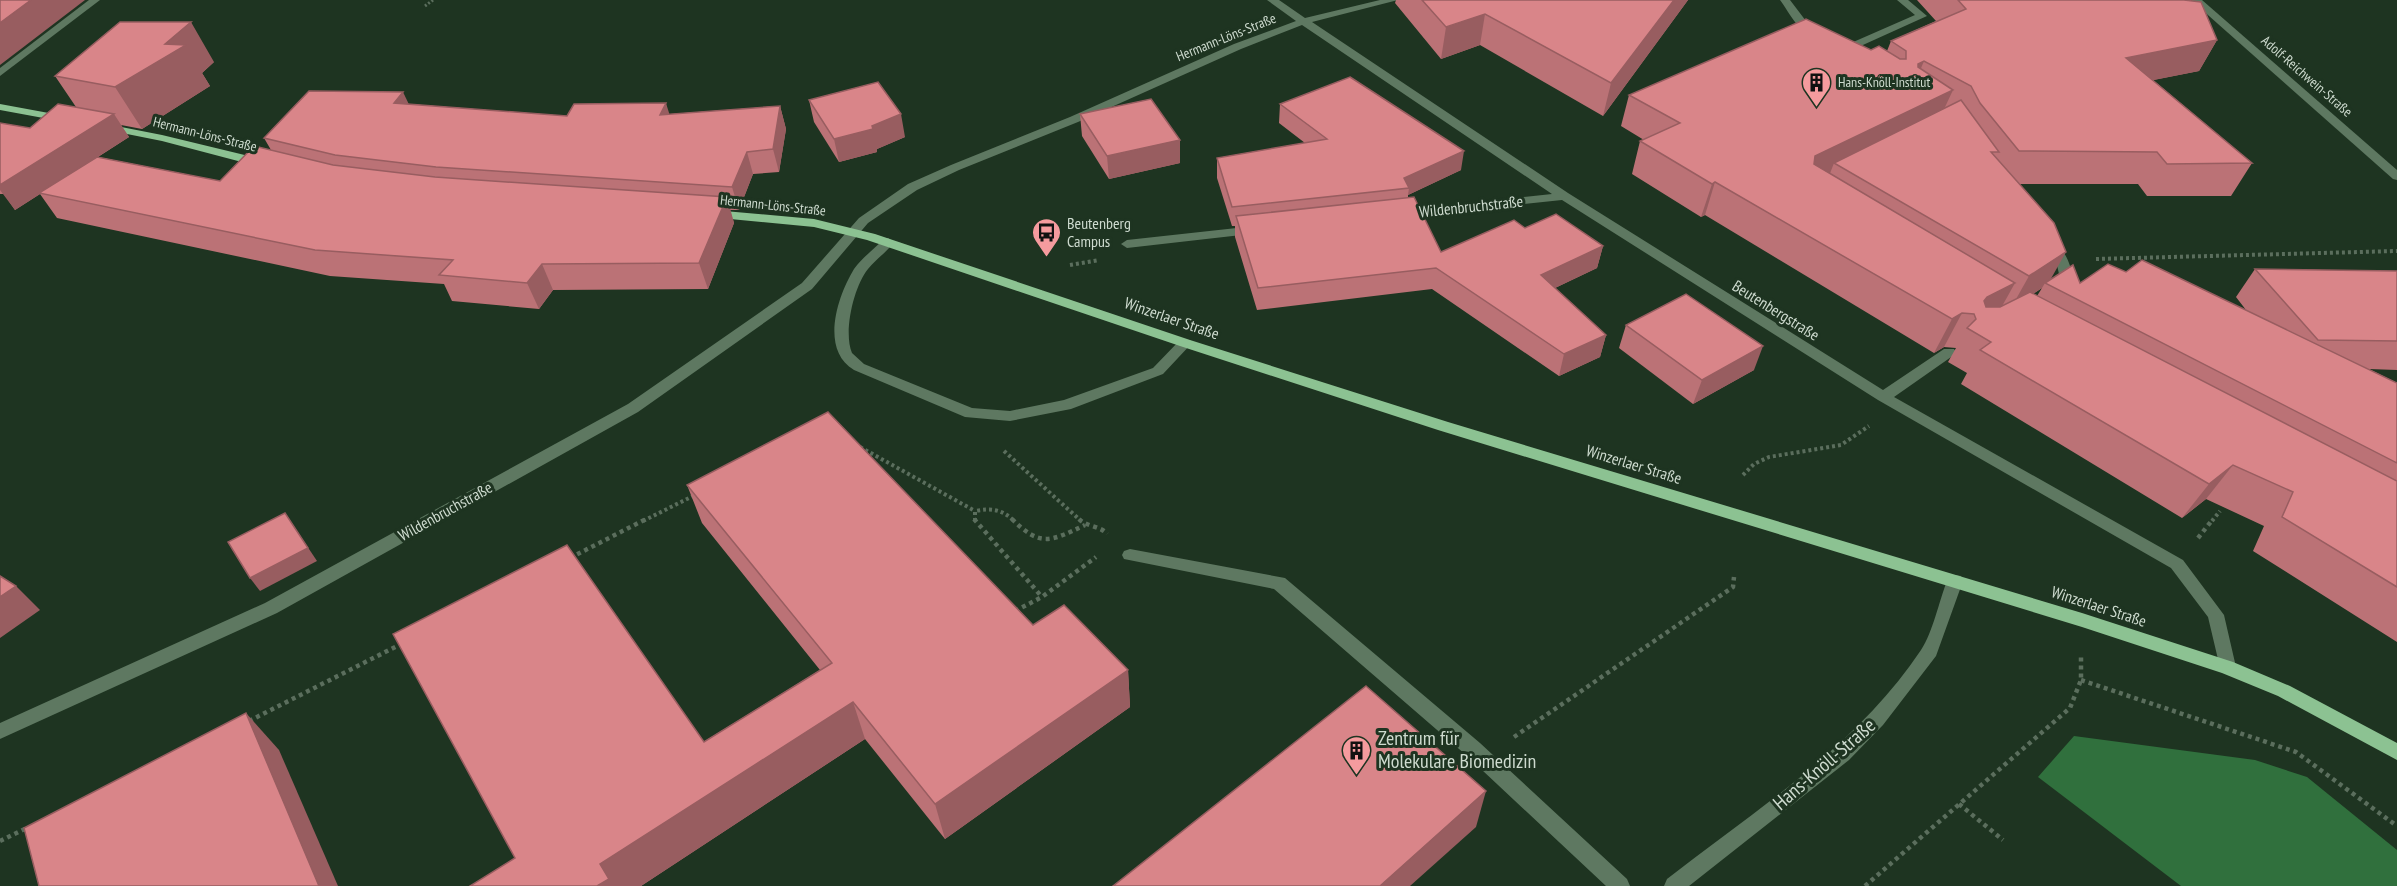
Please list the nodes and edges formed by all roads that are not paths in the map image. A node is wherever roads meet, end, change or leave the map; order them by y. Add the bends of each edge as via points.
1 (95, 0) edge
2 (1272, 0) edge
3 (1393, 0) edge
4 (1785, 0) edge
5 (1902, 0) edge
6 (2196, 0) edge
7 (1306, 21) junction
8 (1830, 45) junction
9 (1849, 58) edge
10 (0, 73) edge
11 (0, 107) edge
12 (278, 167) edge
13 (2397, 176) edge
14 (1564, 196) junction
15 (705, 213) edge
16 (1388, 215) edge
17 (1269, 228) edge
18 (852, 232) junction
19 (2039, 234) edge
20 (888, 242) junction
21 (1127, 244) dead end
22 (2048, 292) edge
23 (1185, 343) junction
24 (1949, 352) edge
25 (1883, 397) junction
26 (1130, 555) dead end
27 (1955, 581) junction
28 (2227, 667) junction
29 (0, 731) edge
30 (2397, 752) edge
31 (1620, 886) edge
32 (1674, 886) edge

1 - 10 street
2 - 7 street, Beutenbergstraße
3 - 7 street, Hermann-Löns-Straße
4 - 8 street via 1804,27
5 - 8 street via 1922,16
6 - 13 street, Adolf-Reichwein-Straße
7 - 14 street, Beutenbergstraße
7 - 18 street, Hermann-Löns-Straße via 940,174 897,196
8 - 9 street
11 - 12 main road, Hermann-Löns-Straße via 162,138
14 - 16 street, Wildenbruchstraße
14 - 25 street, Beutenbergstraße
15 - 18 main road, Hermann-Löns-Straße via 801,221
17 - 21 street
18 - 20 main road, Winzerlaer Straße
18 - 29 street, Wildenbruchstraße via 807,286 633,408 271,608
19 - 22 street via 2062,259 2067,280
20 - 23 main road, Winzerlaer Straße
20 - 23 street via 856,278 841,336 844,352 859,367 970,413 1010,416 1066,405 1158,371
23 - 27 main road, Winzerlaer Straße via 1443,426
24 - 25 street
25 - 28 street, Beutenbergstraße via 2177,564 2216,615
26 - 31 street via 1279,583 1483,759
27 - 28 main road, Winzerlaer Straße
27 - 32 street, Hans-Knöll-Straße via 1930,651 1877,720 1842,754
28 - 30 main road, Winzerlaer Straße via 2283,691

